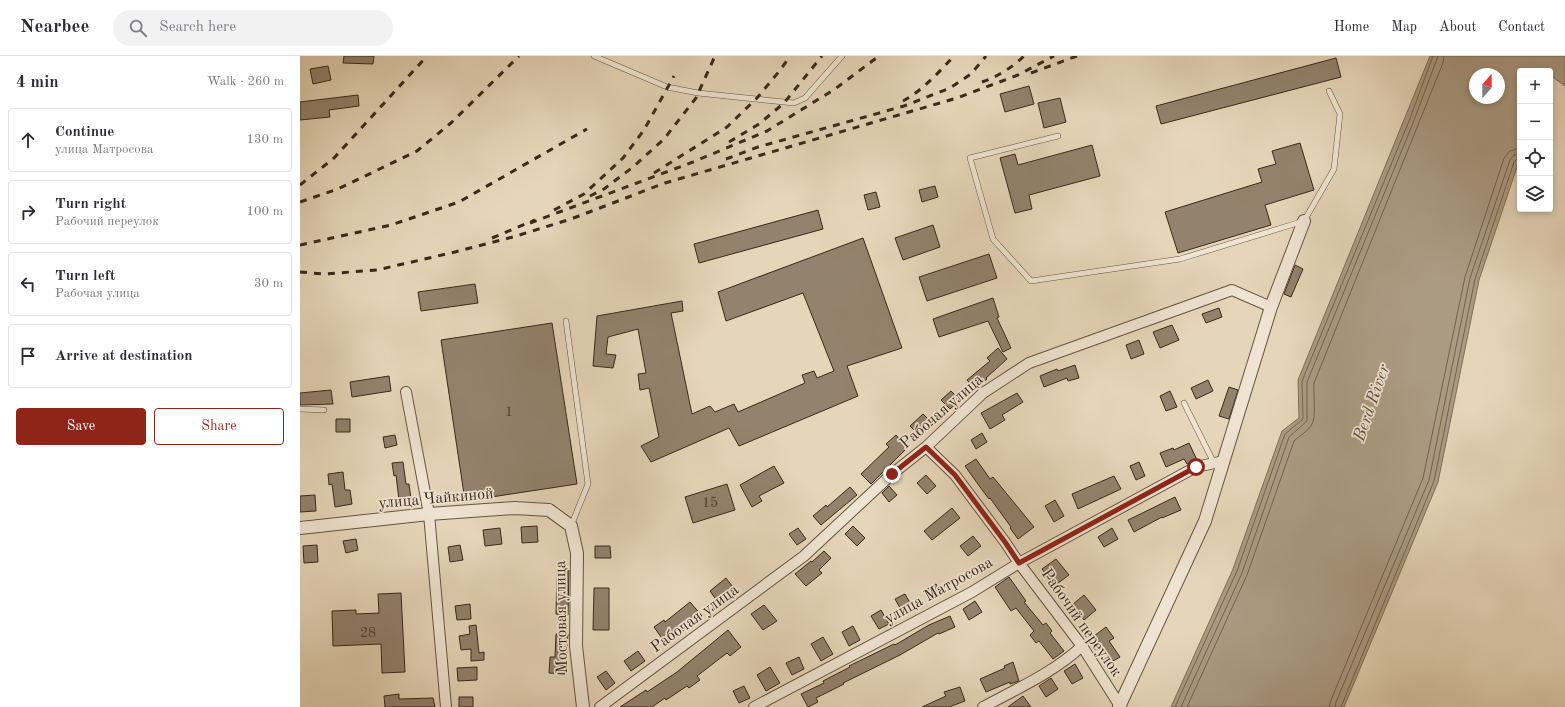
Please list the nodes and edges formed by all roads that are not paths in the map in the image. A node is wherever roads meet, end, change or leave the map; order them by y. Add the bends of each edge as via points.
1 (594, 56) edge
2 (842, 56) edge
3 (1329, 91) dead end
4 (1058, 136) dead end
5 (1304, 221) junction
6 (1271, 307) junction
7 (566, 321) dead end
8 (406, 392) dead end
9 (1184, 403) dead end
10 (300, 409) edge
11 (324, 410) dead end
12 (926, 447) junction
13 (1219, 462) junction
14 (429, 514) junction
15 (571, 526) junction
16 (300, 528) edge
17 (1019, 563) junction
18 (1082, 646) junction
19 (1120, 706) edge
20 (446, 707) edge
21 (583, 707) edge
22 (600, 707) edge
23 (754, 707) edge
24 (983, 707) edge

1 - 2 lane via 667,87 698,93 794,103 805,98
3 - 5 lane via 1340,114 1334,169
4 - 5 lane via 970,158 992,239 1031,281 1180,259
5 - 6 street
6 - 12 street, Рабочая улица via 1232,290 1029,362 983,392
6 - 13 street
7 - 15 lane via 588,484
8 - 14 street
9 - 13 lane
10 - 11 lane
12 - 17 street, Рабочий переулок via 955,475
12 - 22 street, Рабочая улица via 892,474 804,556
13 - 17 street, улица Матросова via 1196,467
13 - 19 street via 1205,521
14 - 15 street, улица Чайкиной via 515,508 549,510
14 - 16 street, улица Чайкиной
14 - 20 street
15 - 21 street, Мостовая улица via 577,553 576,646
17 - 18 street, Рабочий переулок
17 - 23 street, улица Матросова via 972,592
18 - 19 street, Рабочий переулок
18 - 24 street via 1070,657 1017,690

